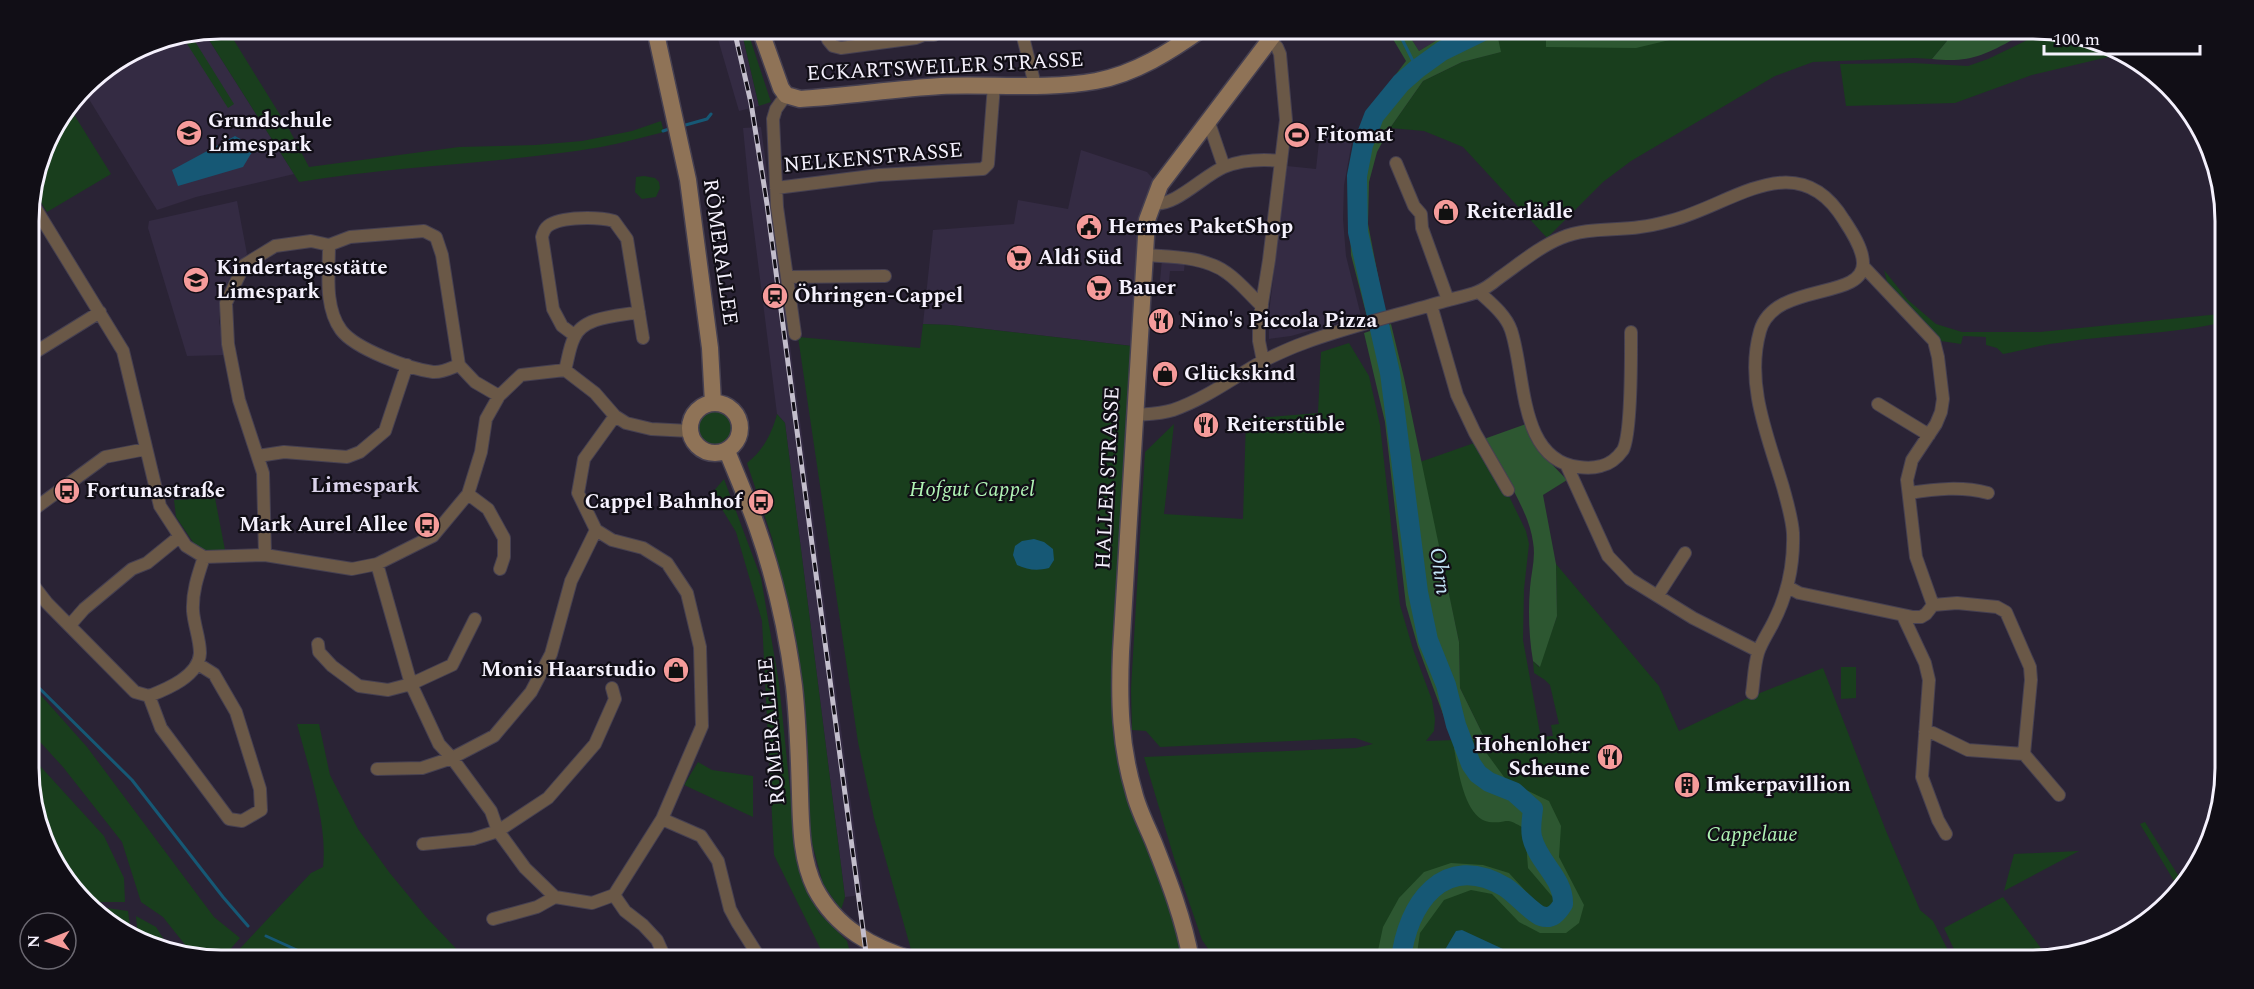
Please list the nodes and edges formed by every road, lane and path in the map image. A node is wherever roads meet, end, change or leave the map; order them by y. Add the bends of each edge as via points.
1 (657, 39) edge
2 (764, 39) edge
3 (828, 39) edge
4 (908, 39) edge
5 (1024, 39) edge
6 (1186, 39) edge
7 (1270, 39) edge
8 (1275, 39) edge
9 (994, 85) junction
10 (1035, 85) junction
11 (786, 94) junction
12 (1208, 120) junction
13 (1281, 161) junction
14 (1396, 163) dead end
15 (1224, 167) junction
16 (776, 188) junction
17 (1153, 203) junction
18 (39, 225) edge
19 (328, 245) junction
20 (1144, 255) junction
21 (1864, 267) junction
22 (885, 276) dead end
23 (786, 277) junction
24 (1479, 292) junction
25 (1448, 300) junction
26 (1431, 305) junction
27 (1262, 306) junction
28 (100, 312) junction
29 (639, 312) junction
30 (1631, 332) dead end
31 (795, 334) dead end
32 (574, 335) junction
33 (643, 338) dead end
34 (39, 350) edge
35 (1263, 361) junction
36 (459, 364) junction
37 (407, 365) junction
38 (565, 370) junction
39 (499, 396) junction
40 (713, 403) junction
41 (1878, 404) dead end
42 (1134, 415) junction
43 (615, 416) junction
44 (690, 431) junction
45 (1929, 435) junction
46 (146, 449) junction
47 (727, 451) junction
48 (258, 456) junction
49 (1566, 466) junction
50 (1508, 490) dead end
51 (1988, 492) dead end
52 (1909, 493) junction
53 (468, 494) junction
54 (39, 505) edge
55 (596, 530) junction
56 (178, 537) junction
57 (1685, 553) dead end
58 (265, 555) junction
59 (204, 557) junction
60 (377, 564) junction
61 (500, 569) dead end
62 (1788, 586) junction
63 (39, 593) edge
64 (1658, 595) junction
65 (1933, 606) junction
66 (1903, 616) junction
67 (475, 619) dead end
68 (70, 626) junction
69 (318, 644) dead end
70 (1758, 651) junction
71 (198, 664) junction
72 (411, 684) junction
73 (612, 688) dead end
74 (1752, 693) dead end
75 (149, 696) junction
76 (1925, 732) junction
77 (2024, 754) junction
78 (452, 758) junction
79 (377, 769) dead end
80 (2059, 795) dead end
81 (662, 819) junction
82 (498, 831) junction
83 (1947, 834) dead end
84 (423, 844) dead end
85 (614, 895) junction
86 (555, 897) junction
87 (493, 919) dead end
88 (660, 950) edge
89 (755, 950) edge
90 (886, 950) edge
91 (1189, 950) edge

1 - 40 street, RÖMERALLEE via 688,180 710,348
2 - 11 street, ECKARTSWEILER STRASSE via 777,81
3 - 4 street via 841,48
5 - 10 street
6 - 10 street, ECKARTSWEILER STRASSE via 1163,55 1097,81
7 - 12 street, HALLER STRASSE
8 - 13 street via 1286,120
9 - 10 street, ECKARTSWEILER STRASSE
9 - 11 street, ECKARTSWEILER STRASSE via 808,98
9 - 16 street, NELKENSTRASSE via 988,164 983,169 879,175
11 - 16 street, NELKENSTRASSE via 774,119
12 - 15 street
12 - 17 street, HALLER STRASSE via 1160,185
13 - 15 street via 1261,159
13 - 27 street
14 - 25 street via 1421,214 1422,228
15 - 17 street via 1171,201
16 - 23 street
17 - 20 street, HALLER STRASSE via 1147,220
18 - 28 street
19 - 36 street via 350,237 424,231 436,237
19 - 37 street via 329,303 341,330 361,346
19 - 48 street via 311,241 275,246 244,265 226,303 228,344 239,400
20 - 27 street via 1210,264 1227,272
20 - 42 street, HALLER STRASSE
21 - 24 street via 1852,232 1836,206 1819,190 1802,184 1777,184 1745,189 1675,220 1560,238
21 - 45 street via 1934,341 1943,399 1939,418
21 - 62 street via 1860,276 1845,286 1782,303 1761,327 1755,353 1755,380 1790,512 1793,532
22 - 23 street
23 - 31 street
24 - 25 street
24 - 49 street via 1511,329 1535,434 1554,459
25 - 26 street
26 - 35 street via 1302,344
26 - 50 street via 1457,395
27 - 35 street via 1259,341
28 - 34 street
28 - 46 street via 123,351
29 - 32 street via 599,319
29 - 32 street via 627,239 614,221 598,217 554,222 546,227 542,237 553,309 562,326
29 - 33 street
30 - 49 street via 1624,448 1602,466
32 - 38 street
35 - 42 street via 1173,410
36 - 37 street via 434,372
36 - 39 street via 475,382
37 - 48 street via 385,431 360,452 347,457 284,452
38 - 39 street via 521,375
38 - 43 street via 595,393
39 - 53 street via 486,419
40 - 44 street via 696,412
40 - 47 street via 731,408 740,424 738,440
41 - 45 street
42 - 91 street, HALLER STRASSE via 1119,700 1121,737 1134,793 1168,878
43 - 44 street via 651,429
43 - 55 street via 584,459 578,493
44 - 47 street via 695,444 706,452
45 - 52 street via 1908,470
46 - 54 street via 105,457
46 - 56 street via 159,506
47 - 90 street, RÖMERALLEE via 760,535 788,647 807,863 828,908 867,943
48 - 58 street via 263,473
49 - 64 street via 1608,556 1630,579
51 - 52 street via 1940,488
52 - 65 street via 1916,557
53 - 60 street via 433,536
53 - 61 street via 488,509 504,538
55 - 78 street via 571,581 551,654 531,692 494,736
55 - 81 street via 612,540 643,548 667,563 687,593 700,647 702,726
56 - 59 street
56 - 68 street via 147,563 132,569 84,609
57 - 64 street
58 - 59 street
58 - 60 street via 352,569
59 - 71 street via 194,589
60 - 72 street
62 - 66 street via 1799,593
62 - 70 street
63 - 68 street
64 - 70 street
65 - 66 street via 1921,617
65 - 77 street via 1957,603 1997,607 2006,612 2030,668
66 - 76 street via 1929,680
67 - 72 street via 452,665
68 - 75 street via 135,692
69 - 72 street via 319,652 332,666 359,686 388,690
70 - 74 street
71 - 75 street via 192,672
71 - 75 street via 214,674 236,712 260,789 261,810 242,821 229,819 161,728
72 - 78 street via 439,744
73 - 82 street via 615,699 595,744 548,798
76 - 77 street via 1968,750
76 - 83 street via 1922,777
77 - 80 street
78 - 79 street via 422,768
78 - 82 street via 491,811
81 - 85 street
81 - 89 street via 701,836 718,861 730,909
82 - 84 street via 472,840
82 - 86 street via 525,868
85 - 86 street via 592,903
85 - 88 street via 625,911 657,940
86 - 87 street via 537,907

